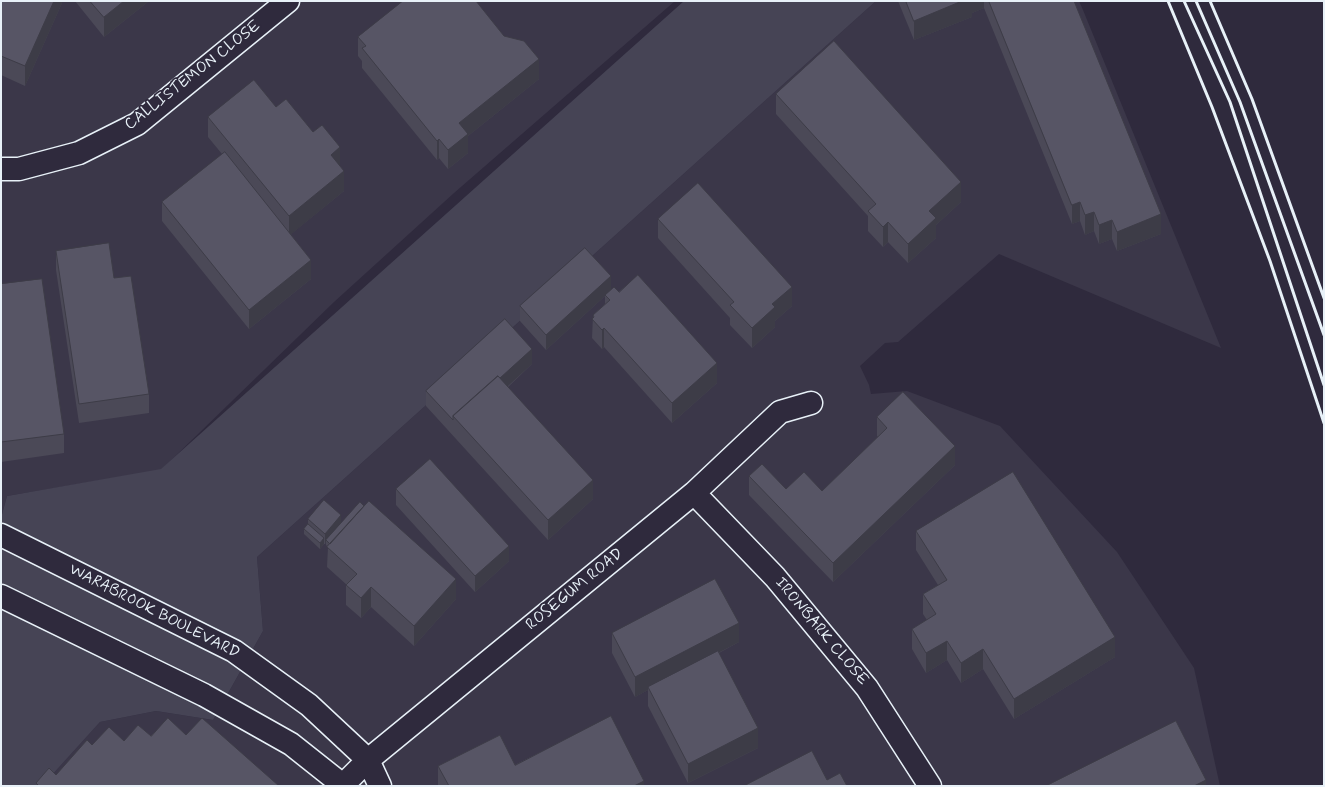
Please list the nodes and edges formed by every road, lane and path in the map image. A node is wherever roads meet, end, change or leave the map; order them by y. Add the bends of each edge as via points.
1 (288, 1) edge
2 (1, 169) edge
3 (811, 403) dead end
4 (694, 493) junction
5 (1, 535) edge
6 (1, 596) edge
7 (368, 760) junction
8 (344, 786) edge
9 (380, 786) edge
10 (930, 786) edge

1 - 2 street, CALLISTEMON CLOSE via 137,124 79,153 19,169
3 - 4 street, ROSEGUM ROAD via 780,412
4 - 7 street, ROSEGUM ROAD
4 - 10 street, IRONBARK CLOSE via 775,577 867,688
5 - 7 street, WARABROOK BOULEVARD via 234,651 308,705
6 - 8 street via 204,695 291,744
7 - 8 street, ROSEGUM ROAD
7 - 9 street, WARABROOK BOULEVARD

